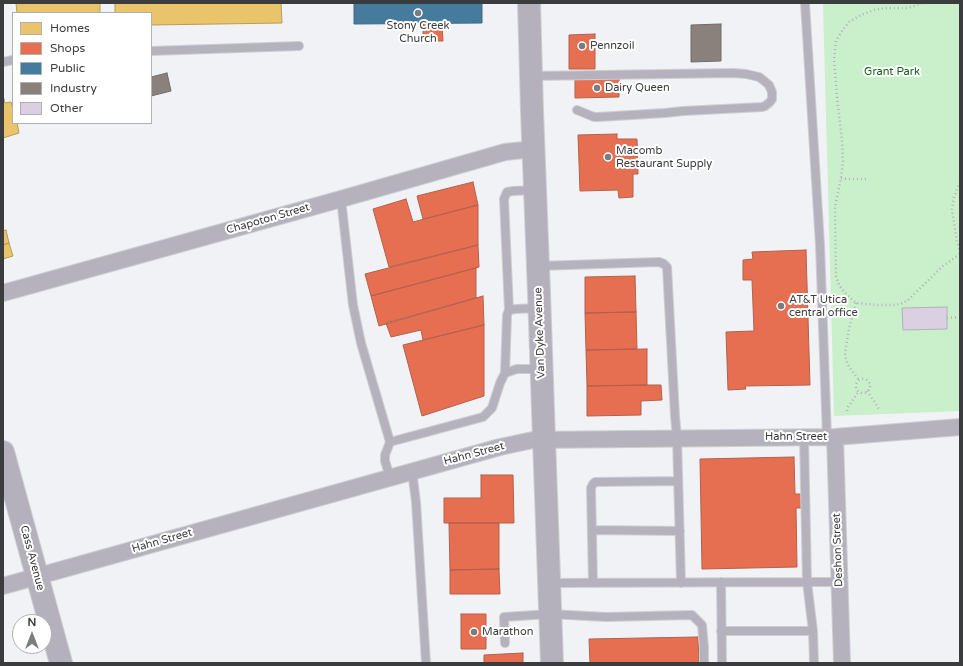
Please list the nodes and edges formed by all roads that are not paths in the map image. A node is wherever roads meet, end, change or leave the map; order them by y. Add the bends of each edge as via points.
1 (529, 3) edge
2 (805, 3) edge
3 (300, 46) dead end
4 (152, 51) edge
5 (531, 76) junction
6 (577, 110) dead end
7 (533, 149) junction
8 (535, 190) junction
9 (341, 199) junction
10 (538, 266) junction
11 (3, 293) edge
12 (540, 308) junction
13 (509, 310) junction
14 (541, 369) junction
15 (505, 373) junction
16 (960, 427) edge
17 (804, 437) junction
18 (831, 437) junction
19 (677, 438) junction
20 (544, 439) junction
21 (390, 442) junction
22 (3, 452) edge
23 (412, 472) junction
24 (390, 477) junction
25 (678, 481) junction
26 (592, 530) junction
27 (680, 531) junction
28 (37, 576) junction
29 (721, 582) junction
30 (807, 582) junction
31 (839, 582) junction
32 (549, 583) junction
33 (593, 583) junction
34 (681, 583) junction
35 (3, 586) edge
36 (550, 614) junction
37 (721, 631) junction
38 (813, 631) junction
39 (505, 643) dead end
40 (61, 663) edge
41 (426, 663) edge
42 (552, 663) edge
43 (704, 663) edge
44 (722, 663) edge
45 (814, 663) edge
46 (842, 663) edge

1 - 5 main road, Van Dyke Avenue
2 - 18 lane
3 - 4 lane
5 - 6 lane via 733,73 759,77 769,85 772,92 770,102 762,107 598,117
5 - 7 main road, Van Dyke Avenue
7 - 8 main road, Van Dyke Avenue
7 - 9 street, Chapoton Street via 505,152
8 - 10 main road, Van Dyke Avenue
8 - 13 lane via 507,192 504,199
9 - 11 street, Chapoton Street
9 - 21 lane via 353,305 361,343
10 - 12 main road, Van Dyke Avenue
10 - 19 lane via 659,262 667,267
12 - 13 lane
12 - 14 main road, Van Dyke Avenue
13 - 15 lane
14 - 15 lane via 517,369
14 - 20 main road, Van Dyke Avenue
15 - 21 lane via 492,408 483,417
16 - 18 street, Hahn Street
17 - 18 street, Hahn Street
17 - 19 street, Hahn Street
17 - 30 lane
18 - 31 street, Deshon Street
19 - 20 street, Hahn Street
19 - 25 lane
20 - 23 street, Hahn Street via 517,443
20 - 32 main road, Van Dyke Avenue
21 - 24 lane via 385,455
22 - 28 main road, Cass Avenue
23 - 24 street, Hahn Street
23 - 41 lane
24 - 28 street, Hahn Street
25 - 26 lane via 595,482 591,488
25 - 27 lane
26 - 27 lane
26 - 33 lane
27 - 34 lane
28 - 35 street, Hahn Street
28 - 40 main road, Cass Avenue
29 - 30 lane
29 - 34 lane
29 - 37 lane
30 - 31 lane
30 - 38 lane
31 - 46 street, Deshon Street
32 - 33 lane
32 - 36 main road, Van Dyke Avenue
33 - 34 lane
36 - 39 lane via 504,618
36 - 42 main road, Van Dyke Avenue
36 - 43 lane via 606,617 692,615 702,625
37 - 38 lane
37 - 44 lane
38 - 45 lane

